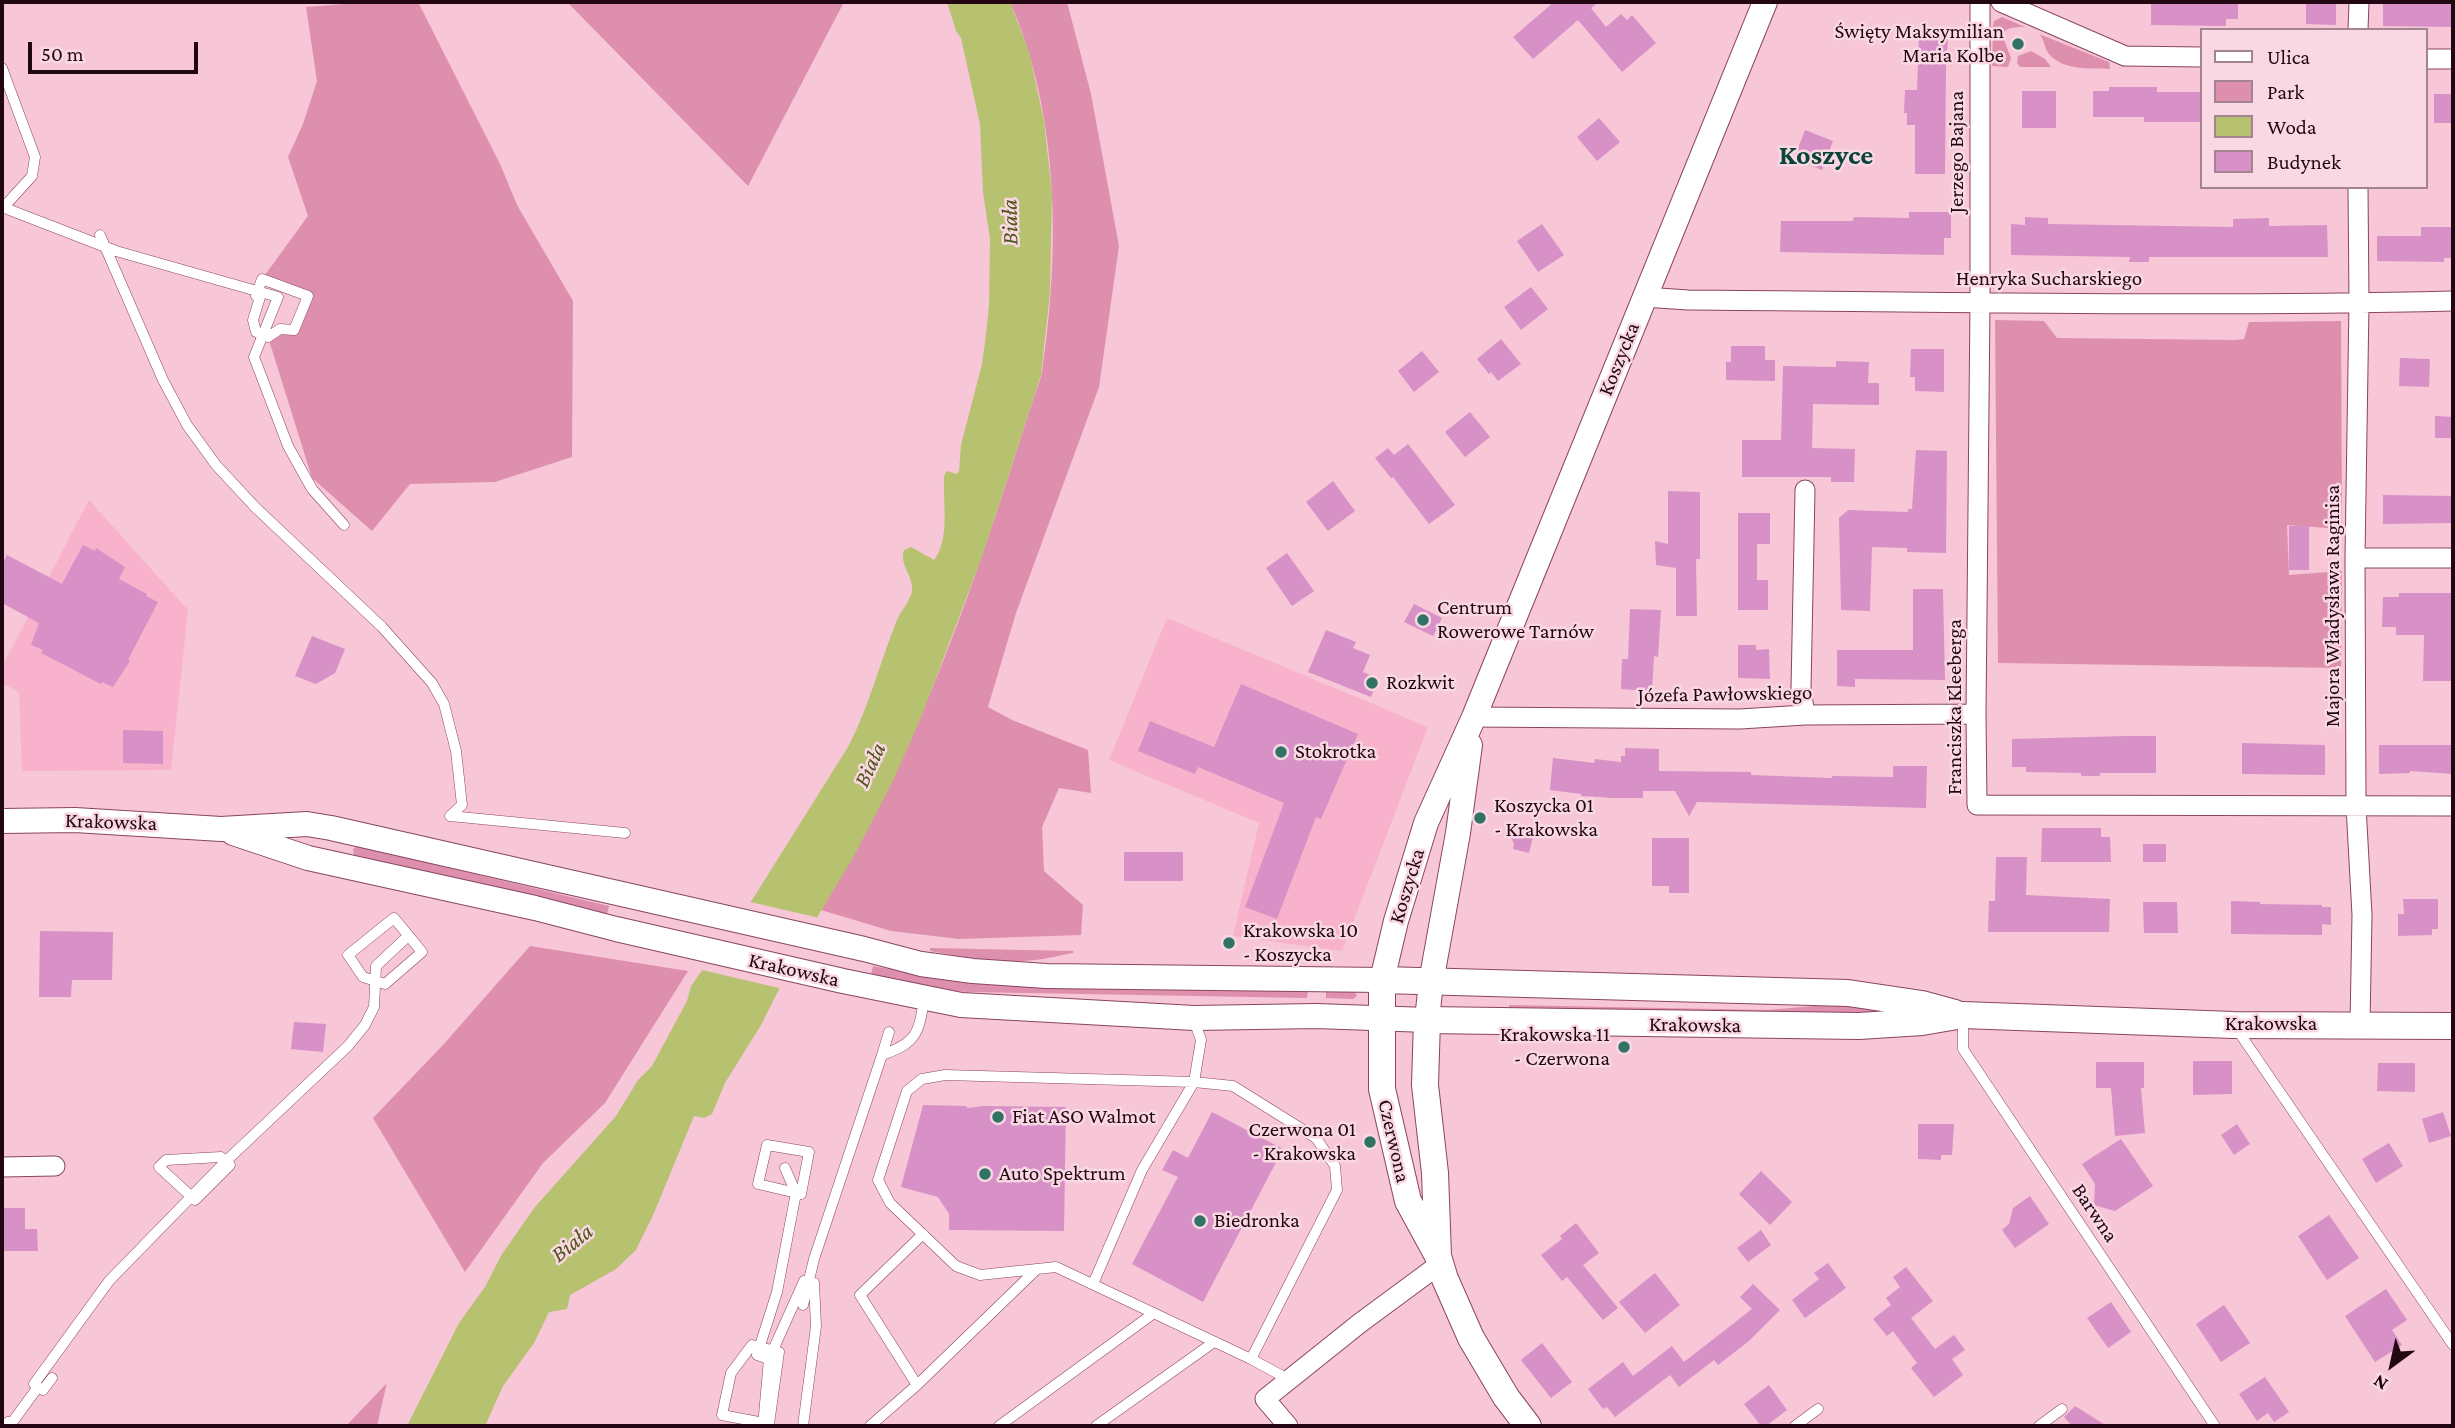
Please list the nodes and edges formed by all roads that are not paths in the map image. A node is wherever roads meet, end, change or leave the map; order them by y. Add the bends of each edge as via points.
1 (1765, 2) edge
2 (1980, 2) edge
3 (2001, 2) edge
4 (2359, 2) edge
5 (2358, 28) edge
6 (2200, 57) edge
7 (2453, 59) edge
8 (2427, 60) edge
9 (2, 68) edge
10 (2358, 189) edge
11 (2, 207) edge
12 (100, 235) dead end
13 (106, 247) junction
14 (258, 291) junction
15 (1644, 297) junction
16 (2453, 301) edge
17 (1980, 302) junction
18 (2359, 303) junction
19 (263, 335) junction
20 (1805, 490) dead end
21 (344, 525) dead end
22 (2354, 558) junction
23 (2453, 558) edge
24 (1976, 714) junction
25 (1805, 715) junction
26 (1474, 717) junction
27 (2356, 806) junction
28 (2453, 806) edge
29 (2, 821) edge
30 (221, 829) junction
31 (625, 833) dead end
32 (407, 937) dead end
33 (375, 980) junction
34 (1382, 980) junction
35 (1431, 982) junction
36 (924, 999) junction
37 (1963, 1015) junction
38 (1381, 1017) junction
39 (1194, 1018) junction
40 (1427, 1020) junction
41 (2233, 1025) junction
42 (2360, 1025) junction
43 (2453, 1026) edge
44 (889, 1032) dead end
45 (882, 1055) junction
46 (1194, 1082) junction
47 (225, 1161) junction
48 (55, 1166) dead end
49 (2, 1167) edge
50 (785, 1168) dead end
51 (796, 1193) junction
52 (192, 1197) junction
53 (923, 1234) junction
54 (1439, 1260) junction
55 (1036, 1269) junction
56 (808, 1282) junction
57 (1093, 1284) junction
58 (803, 1305) dead end
59 (1154, 1313) junction
60 (1214, 1342) junction
61 (2453, 1345) edge
62 (761, 1347) junction
63 (771, 1355) junction
64 (1251, 1359) junction
65 (52, 1378) dead end
66 (1288, 1379) junction
67 (917, 1385) junction
68 (38, 1387) junction
69 (1818, 1409) dead end
70 (2062, 1409) dead end
71 (763, 1424) edge
72 (10, 1426) edge
73 (803, 1426) edge
74 (870, 1426) edge
75 (999, 1426) edge
76 (1097, 1426) edge
77 (1288, 1426) edge
78 (1528, 1426) edge
79 (1795, 1426) edge
80 (2039, 1426) edge
81 (2215, 1426) edge

1 - 15 street, Koszycka
2 - 17 street, Jerzego Bajana
3 - 6 street via 2125,56
4 - 5 street
7 - 8 street
9 - 11 lane via 35,157 32,176
10 - 18 street, Majora Władysława Raginisa
11 - 13 lane
12 - 13 lane
13 - 14 lane
13 - 31 lane via 163,380 216,465 382,627 432,683 444,704 456,751 462,806 450,816
14 - 19 lane via 253,320 256,332
14 - 19 lane via 278,297
14 - 19 lane via 262,279 308,296 294,330
15 - 17 street, Henryka Sucharskiego
15 - 26 street, Koszycka
16 - 18 street, Henryka Sucharskiego
17 - 18 street, Henryka Sucharskiego
17 - 24 street, Franciszka Kleeberga
18 - 22 street, Majora Władysława Raginisa
19 - 21 lane via 254,357 288,446 312,489
20 - 25 street via 1801,689
22 - 23 street
22 - 27 street, Majora Władysława Raginisa
24 - 25 street, Józefa Pawłowskiego
24 - 27 street, Franciszka Kleeberga via 1977,805
25 - 26 street, Józefa Pawłowskiego via 1740,719
26 - 34 street, Koszycka via 1426,823
26 - 35 street, Koszycka
27 - 28 street, Franciszka Kleeberga
27 - 42 street, Majora Władysława Raginisa via 2362,915
29 - 30 street, Krakowska via 75,820
30 - 34 street, Krakowska via 307,824 331,828 921,964 973,971
30 - 36 street, Krakowska via 308,858
32 - 33 lane via 376,966
33 - 33 lane via 386,984 422,952 394,918 348,955 363,977
33 - 47 lane via 374,1007 348,1046
34 - 35 main road, Krakowska
34 - 38 main road
35 - 37 main road, Krakowska via 1848,993 1922,1003
35 - 40 street
36 - 39 street, Krakowska
36 - 45 lane via 921,1020 908,1044
37 - 40 main road, Krakowska via 1859,1026
37 - 41 main road, Krakowska
37 - 81 lane, Barwna via 1963,1049
38 - 39 street, Krakowska
38 - 40 street, Krakowska
38 - 54 main road, Czerwona via 1382,1088 1392,1136 1408,1201
39 - 46 lane via 1201,1040
40 - 54 main road, Czerwona via 1424,1085
41 - 42 main road, Krakowska
41 - 61 lane
42 - 43 main road, Krakowska
44 - 45 lane
45 - 56 lane
46 - 53 lane via 945,1075 922,1079 907,1091 878,1181 890,1203
46 - 57 lane via 1142,1170
46 - 64 lane via 1233,1086 1316,1138 1335,1166 1338,1190
47 - 52 lane
47 - 52 lane via 221,1157 166,1160 159,1167
48 - 49 street
50 - 51 lane
51 - 51 lane via 758,1184 767,1145 809,1152 801,1194
51 - 62 lane
52 - 68 lane via 109,1280 34,1384
53 - 55 lane via 956,1266 980,1275
53 - 67 lane via 860,1295
54 - 66 street
54 - 78 main road, Czerwona via 1471,1338
55 - 57 lane via 1056,1267
55 - 67 lane
56 - 58 lane
56 - 63 lane via 804,1281
56 - 73 lane via 814,1283 816,1326
57 - 59 lane
59 - 60 lane
59 - 75 lane
60 - 64 lane
60 - 76 lane
62 - 63 lane
62 - 71 lane via 752,1345 731,1373 722,1415
63 - 71 lane via 779,1352 769,1424
64 - 66 lane
65 - 68 lane via 43,1390
66 - 77 street via 1265,1399
67 - 74 lane
68 - 72 lane
69 - 79 lane
70 - 80 lane

